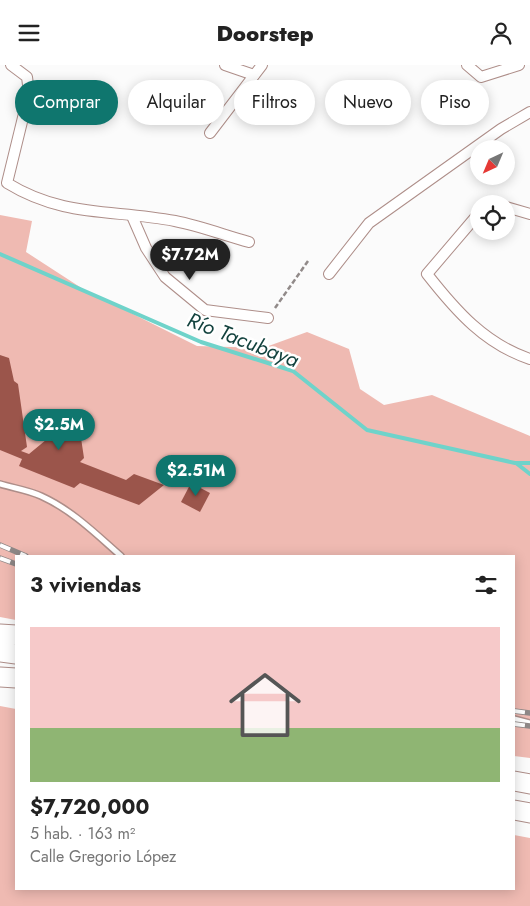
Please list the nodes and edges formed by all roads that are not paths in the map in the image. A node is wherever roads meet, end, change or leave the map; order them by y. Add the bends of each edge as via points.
1 (11, 65) edge
2 (225, 65) edge
3 (262, 65) edge
4 (467, 65) edge
5 (519, 65) edge
6 (254, 75) junction
7 (530, 112) edge
8 (210, 133) dead end
9 (515, 210) edge
10 (530, 214) edge
11 (132, 216) junction
12 (470, 224) edge
13 (249, 242) dead end
14 (330, 275) dead end
15 (268, 318) road end
16 (530, 359) edge
17 (0, 484) edge
18 (120, 555) edge
19 (0, 633) edge
20 (15, 635) edge
21 (0, 652) edge
22 (15, 654) edge
23 (0, 677) edge
24 (15, 678) edge
25 (515, 719) edge
26 (530, 723) edge
27 (515, 781) edge
28 (530, 783) edge
29 (515, 810) edge
30 (530, 813) edge

1 - 11 street via 27,77 30,93 7,183 27,196 65,209
2 - 6 street
3 - 6 street
4 - 5 street via 482,77
6 - 8 street
7 - 14 street via 369,223
9 - 10 street
11 - 13 street via 175,221
11 - 15 street via 165,277 205,310
12 - 16 street via 427,274 472,326 505,349
17 - 18 lane via 40,495 64,509
19 - 20 highway
21 - 22 highway
23 - 24 highway
25 - 26 lane
27 - 28 highway
29 - 30 highway

